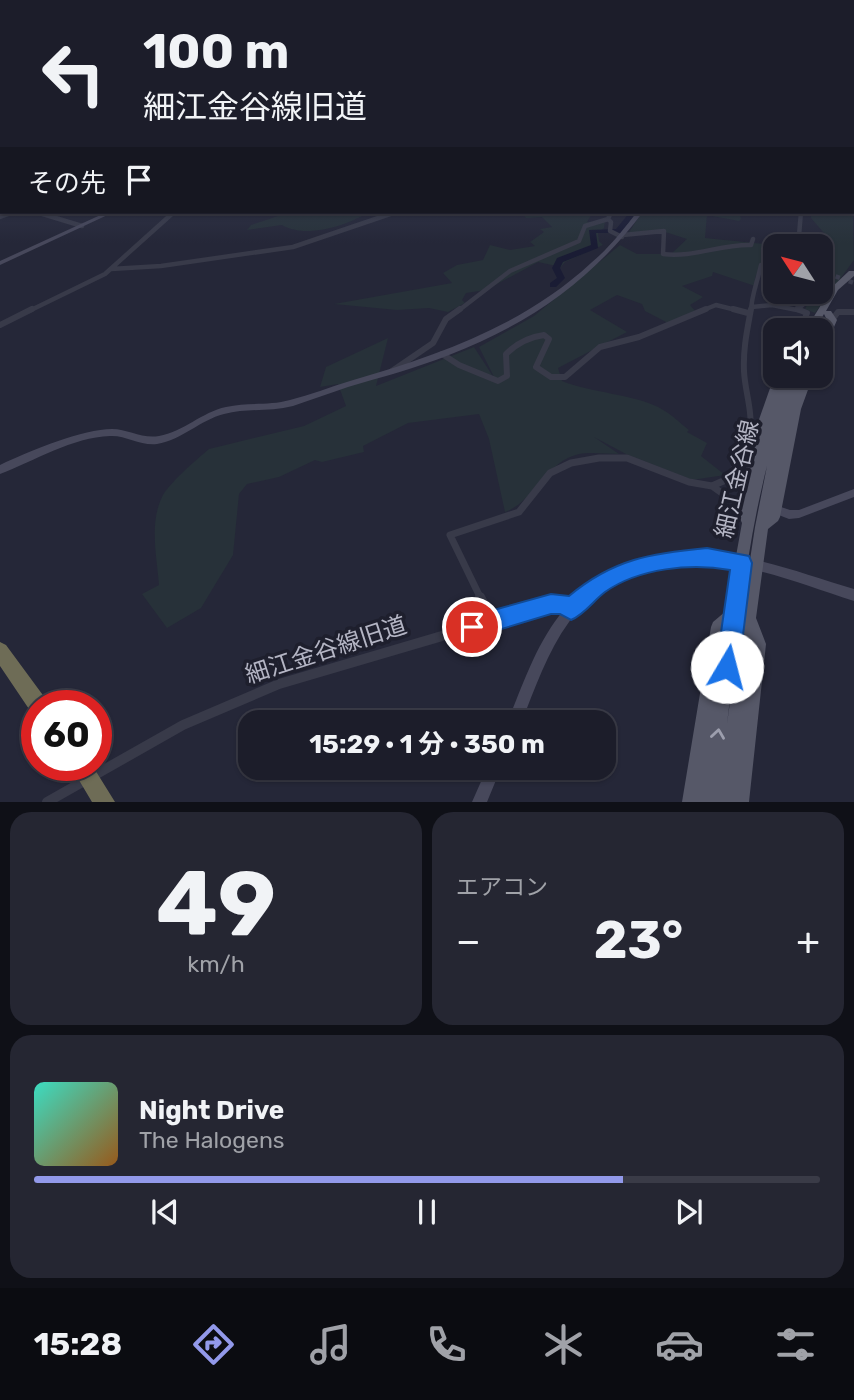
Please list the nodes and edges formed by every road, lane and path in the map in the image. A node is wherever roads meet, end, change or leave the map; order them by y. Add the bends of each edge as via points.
1 (43, 214) edge
2 (107, 214) edge
3 (172, 214) edge
4 (390, 214) edge
5 (610, 214) edge
6 (638, 214) edge
7 (802, 214) edge
8 (608, 219) junction
9 (82, 226) junction
10 (799, 234) edge
11 (622, 236) junction
12 (753, 239) dead end
13 (0, 263) edge
14 (761, 265) dead end
15 (111, 269) junction
16 (853, 272) edge
17 (804, 304) edge
18 (854, 305) edge
19 (798, 309) junction
20 (750, 310) junction
21 (852, 312) edge
22 (830, 316) junction
23 (809, 318) edge
24 (816, 318) edge
25 (827, 318) edge
26 (0, 325) edge
27 (442, 354) junction
28 (392, 371) junction
29 (775, 388) edge
30 (785, 388) edge
31 (794, 388) edge
32 (804, 388) edge
33 (0, 470) edge
34 (712, 486) junction
35 (851, 496) edge
36 (740, 506) junction
37 (775, 509) junction
38 (755, 525) junction
39 (748, 564) junction
40 (854, 595) edge
41 (571, 609) junction
42 (742, 616) junction
43 (492, 621) junction
44 (0, 651) edge
45 (27, 690) edge
46 (520, 710) edge
47 (112, 758) edge
48 (489, 780) edge
49 (73, 781) edge
50 (91, 781) edge
51 (480, 801) edge
52 (47, 802) edge
53 (105, 802) edge
54 (691, 802) edge
55 (709, 802) edge
56 (726, 802) edge
57 (740, 802) edge

1 - 9 street
2 - 9 street
3 - 15 street
4 - 15 street via 293,247
5 - 8 street
6 - 11 street
7 - 10 street
8 - 11 street via 610,231
8 - 28 street via 585,226 579,242 510,271 446,319 433,343
9 - 13 street
11 - 12 street via 664,231 663,254 680,257 727,245 751,245
11 - 27 street via 526,317
14 - 20 street
15 - 26 street
16 - 22 main road
16 - 24 main road
17 - 19 street
18 - 21 street
19 - 20 street via 762,305
19 - 23 street
20 - 27 street via 716,305 639,337 600,347 560,378 536,367 549,339 544,335 510,350 506,354 508,376 498,381
20 - 34 street via 743,346 752,426 738,466 730,478
21 - 22 street
22 - 25 main road
27 - 28 street
28 - 33 street via 271,408 227,410 156,440 107,432
29 - 36 main road
30 - 38 main road, 細江金谷線 via 766,446
31 - 38 main road, 細江金谷線
32 - 37 main road
34 - 36 street
34 - 43 street via 618,457 571,463 550,473 519,512 450,535
35 - 37 street via 799,514
36 - 38 main road
37 - 38 main road via 774,516
38 - 39 main road, 細江金谷線
39 - 40 street
39 - 41 street via 707,557 629,569 598,585
39 - 42 main road, 細江金谷線
41 - 43 street, 細江金谷線旧道 via 558,603
41 - 46 street
42 - 54 main road via 719,627
55 -> 42 main road, 細江金谷線
42 - 56 main road, 細江金谷線
42 - 57 main road via 759,644
43 - 47 street, 細江金谷線旧道 via 279,684
44 - 45 highway
48 - 51 street
49 - 52 street, 細江金谷線旧道
50 - 53 highway

